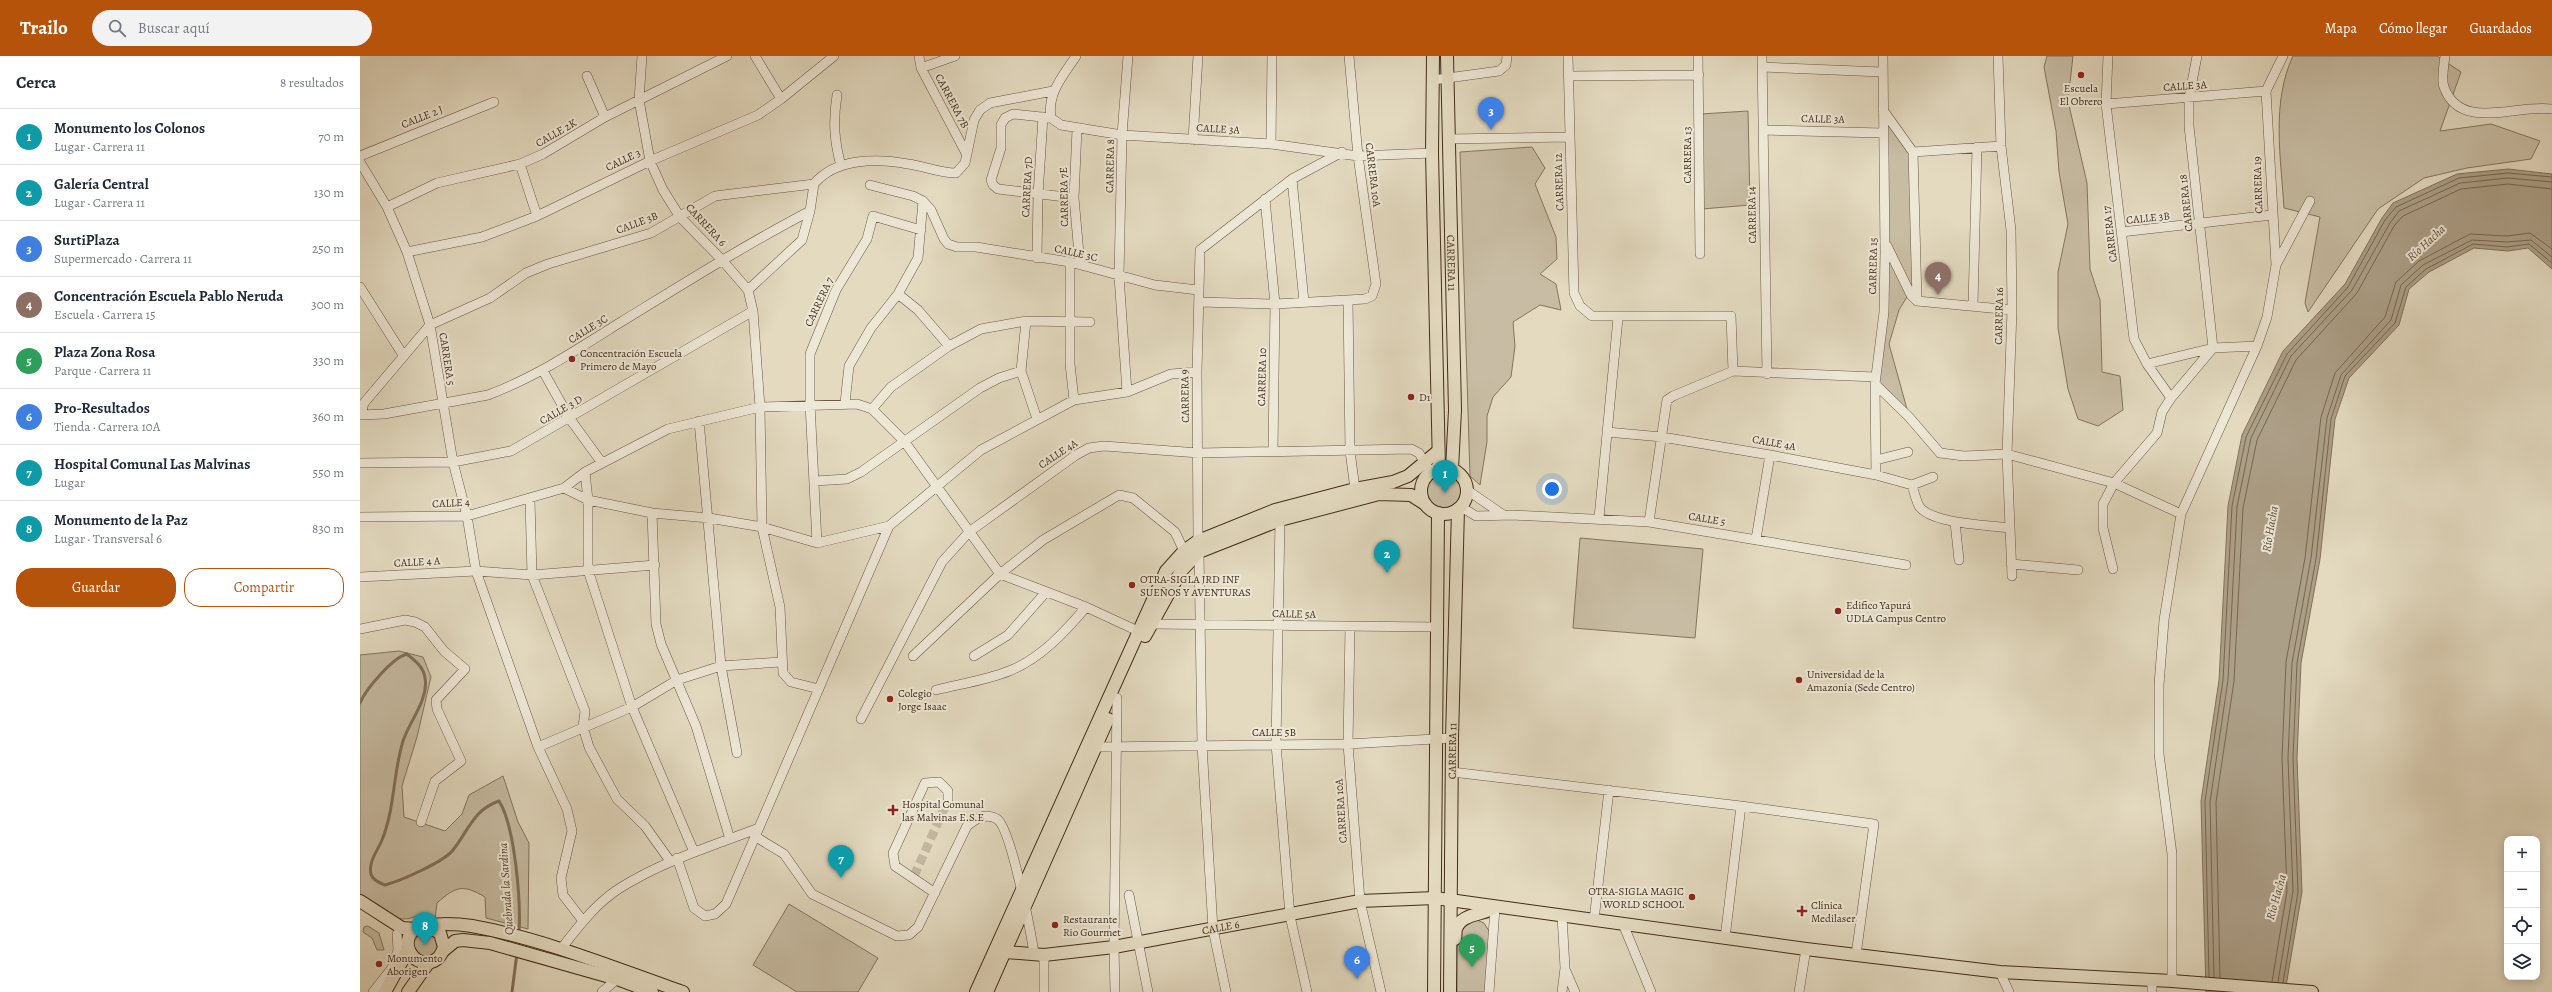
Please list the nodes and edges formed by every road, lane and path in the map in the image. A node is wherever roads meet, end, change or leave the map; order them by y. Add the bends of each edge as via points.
1 (642, 56) edge
2 (727, 56) edge
3 (756, 56) edge
4 (834, 56) edge
5 (919, 56) edge
6 (955, 56) edge
7 (1076, 56) edge
8 (1128, 56) edge
9 (1198, 56) edge
10 (1272, 56) edge
11 (1348, 56) edge
12 (1433, 56) edge
13 (1447, 56) edge
14 (1507, 56) edge
15 (1568, 56) edge
16 (1698, 56) edge
17 (1762, 56) edge
18 (1883, 56) edge
19 (1998, 56) edge
20 (2108, 56) edge
21 (2197, 56) edge
22 (2283, 56) edge
23 (2445, 56) edge
24 (1762, 67) junction
25 (921, 68) junction
26 (1882, 72) junction
27 (1698, 75) junction
28 (588, 76) dead end
29 (1568, 76) junction
30 (1433, 80) junction
31 (1448, 80) junction
32 (1052, 91) junction
33 (2266, 91) junction
34 (838, 95) dead end
35 (2189, 98) junction
36 (639, 100) junction
37 (781, 100) junction
38 (494, 102) dead end
39 (2106, 104) junction
40 (2552, 109) edge
41 (1883, 110) junction
42 (605, 117) junction
43 (1047, 117) junction
44 (1077, 129) junction
45 (1763, 130) junction
46 (1883, 133) junction
47 (1122, 135) junction
48 (1569, 137) junction
49 (1448, 139) junction
50 (1193, 140) junction
51 (1271, 144) junction
52 (2001, 146) junction
53 (1977, 147) junction
54 (1342, 152) junction
55 (1913, 152) junction
56 (1432, 153) junction
57 (967, 155) junction
58 (360, 156) edge
59 (1358, 156) junction
60 (650, 161) junction
61 (360, 162) edge
62 (520, 164) junction
63 (841, 166) junction
64 (1292, 179) junction
65 (814, 184) junction
66 (870, 185) dead end
67 (1038, 195) junction
68 (1074, 198) junction
69 (1265, 199) junction
70 (923, 201) junction
71 (2310, 202) dead end
72 (387, 207) junction
73 (810, 211) junction
74 (2272, 215) junction
75 (537, 216) junction
76 (680, 217) junction
77 (2200, 224) junction
78 (921, 230) junction
79 (2122, 232) junction
80 (1885, 243) junction
81 (407, 252) junction
82 (1700, 254) dead end
83 (1038, 258) junction
84 (722, 260) junction
85 (1070, 262) junction
86 (1080, 265) junction
87 (2276, 265) junction
88 (1119, 276) junction
89 (360, 287) edge
90 (748, 290) junction
91 (1198, 290) junction
92 (898, 294) junction
93 (1348, 300) junction
94 (1917, 301) junction
95 (1199, 302) junction
96 (1304, 302) junction
97 (1275, 304) junction
98 (1973, 306) junction
99 (2012, 310) junction
100 (753, 311) junction
101 (1618, 318) junction
102 (1069, 320) junction
103 (1026, 321) junction
104 (1090, 322) dead end
105 (430, 325) junction
106 (949, 346) junction
107 (2257, 346) junction
108 (2213, 348) junction
109 (402, 355) junction
110 (2147, 364) junction
111 (543, 371) junction
112 (1021, 371) junction
113 (1733, 371) junction
114 (1197, 372) junction
115 (1767, 374) junction
116 (1875, 380) junction
117 (1127, 392) junction
118 (2170, 398) junction
119 (1074, 400) junction
120 (442, 403) junction
121 (844, 403) junction
122 (810, 404) junction
123 (760, 407) junction
124 (872, 409) junction
125 (361, 415) edge
126 (570, 419) junction
127 (1037, 419) junction
128 (699, 421) junction
129 (1607, 432) junction
130 (1662, 437) junction
131 (904, 440) junction
132 (1273, 451) junction
133 (1350, 451) junction
134 (1199, 452) junction
135 (1908, 452) dead end
136 (2007, 454) junction
137 (1770, 455) junction
138 (1876, 460) junction
139 (453, 462) junction
140 (360, 463) edge
141 (602, 463) junction
142 (1432, 468) junction
143 (1452, 469) junction
144 (585, 472) junction
145 (1876, 475) junction
146 (1933, 477) dead end
147 (815, 481) junction
148 (2114, 483) junction
149 (1912, 485) junction
150 (936, 486) junction
151 (564, 488) junction
152 (1355, 489) junction
153 (1467, 490) junction
154 (530, 500) junction
155 (588, 500) junction
156 (1425, 504) junction
157 (1460, 508) junction
158 (652, 513) junction
159 (1438, 513) junction
160 (1502, 514) junction
161 (2181, 514) junction
162 (467, 516) junction
163 (360, 517) edge
164 (709, 518) junction
165 (1598, 518) junction
166 (1280, 520) junction
167 (1649, 522) junction
168 (1955, 522) junction
169 (889, 526) junction
170 (762, 528) junction
171 (2009, 528) junction
172 (969, 532) junction
173 (1756, 538) junction
174 (817, 543) junction
175 (1198, 547) junction
176 (1184, 551) junction
177 (1959, 560) dead end
178 (2011, 564) junction
179 (655, 565) junction
180 (1906, 565) dead end
181 (2113, 569) dead end
182 (588, 570) junction
183 (2078, 570) dead end
184 (476, 571) junction
185 (1000, 574) junction
186 (532, 575) junction
187 (2012, 576) dead end
188 (360, 577) edge
189 (1046, 592) junction
190 (1086, 607) junction
191 (1151, 624) junction
192 (1201, 624) junction
193 (1277, 626) junction
194 (1350, 627) junction
195 (1437, 627) junction
196 (360, 629) edge
197 (1138, 631) junction
198 (913, 656) dead end
199 (974, 656) dead end
200 (781, 662) junction
201 (721, 666) junction
202 (677, 680) junction
203 (819, 689) junction
204 (936, 690) dead end
205 (1117, 698) junction
206 (632, 707) junction
207 (861, 719) dead end
208 (583, 727) junction
209 (1452, 738) junction
210 (1435, 739) junction
211 (1276, 744) junction
212 (1348, 744) junction
213 (1202, 745) junction
214 (1116, 746) junction
215 (538, 747) junction
216 (1096, 747) junction
217 (736, 753) dead end
218 (1452, 772) junction
219 (1609, 790) junction
220 (948, 800) dead end
221 (1741, 806) junction
222 (421, 822) dead end
223 (758, 832) junction
224 (730, 839) junction
225 (694, 852) junction
226 (674, 859) junction
227 (935, 892) junction
228 (1021, 894) junction
229 (1129, 895) dead end
230 (1435, 898) junction
231 (1450, 900) junction
232 (360, 901) edge
233 (1360, 901) junction
234 (1027, 906) junction
235 (360, 908) edge
236 (1495, 908) junction
237 (1290, 916) junction
238 (1562, 916) junction
239 (1594, 920) junction
240 (583, 921) junction
241 (1623, 924) junction
242 (421, 927) junction
243 (1213, 929) junction
244 (397, 934) junction
245 (1725, 938) junction
246 (1137, 941) junction
247 (1450, 941) junction
248 (1114, 946) junction
249 (561, 949) junction
250 (1806, 949) junction
251 (443, 951) junction
252 (406, 952) junction
253 (1006, 952) junction
254 (1039, 954) junction
255 (1856, 955) junction
256 (429, 962) junction
257 (392, 968) junction
258 (1565, 968) junction
259 (2000, 972) junction
260 (616, 979) junction
261 (2172, 981) junction
262 (2152, 986) edge
263 (373, 992) edge
264 (385, 992) edge
265 (408, 992) edge
266 (602, 992) edge
267 (652, 992) edge
268 (683, 992) edge
269 (976, 992) edge
270 (987, 992) edge
271 (1044, 992) edge
272 (1116, 992) edge
273 (1148, 992) edge
274 (1226, 992) edge
275 (1306, 992) edge
276 (1381, 992) edge
277 (1434, 992) edge
278 (1450, 992) edge
279 (1489, 992) edge
280 (1562, 992) edge
281 (1575, 992) edge
282 (1651, 992) edge
283 (1799, 992) edge
284 (2009, 992) edge
285 (2312, 992) edge

1 - 36 street, CARRERA 6
2 - 36 street, CALLE 2K
3 - 37 street
4 - 37 street, CALLE 3
5 - 25 street, CARRERA 7B
6 - 25 street
7 - 32 street
8 - 47 street, CARRERA 8
9 - 50 street
10 - 51 street
11 - 59 street, CARRERA 10A
12 - 30 main road, CARRERA 11
13 - 31 main road, CARRERA 11
14 - 31 street via 1506,65 1499,71
15 - 29 street, CARRERA 12
16 - 27 street, CARRERA 13
17 - 24 street, CARRERA 14
18 - 26 street, CARRERA 15
19 - 52 street, CARRERA 16
20 - 39 street, CARRERA 17
21 - 35 street, CARRERA 18
22 - 33 street, CARRERA 19
23 - 40 street via 2444,86 2453,104 2467,113 2537,107
24 - 26 street
24 - 45 street, CARRERA 14
25 - 57 street, CARRERA 7B
26 - 41 street, CARRERA 15
27 - 29 street
27 - 82 street, CARRERA 13
28 - 42 street
29 - 48 street, CARRERA 12
30 - 31 street
30 - 56 main road, CARRERA 11
31 - 49 main road, CARRERA 11
32 - 43 street, CARRERA 7D
32 - 57 street via 990,103 980,110 974,120
33 - 35 street, CALLE 3A
33 - 74 street, CARRERA 19
34 - 63 street via 833,120 834,143
35 - 39 street, CALLE 3A
35 - 77 street, CARRERA 18 via 2189,126
36 - 42 street, CALLE 2K
36 - 60 street, CARRERA 6
37 - 60 street, CALLE 3 via 758,115
38 - 58 street, CALLE 2 J
39 - 79 street, CARRERA 17
41 - 46 street, CARRERA 15
41 - 55 street
42 - 62 street, CALLE 2K via 550,150
43 - 44 street, CALLE 3A via 1061,125
43 - 67 street, CARRERA 7D
43 - 67 street, CALLE 3A via 1013,114 1005,118 1001,125 1001,148 992,180 998,189
44 - 47 street, CALLE 3A
44 - 68 street, CARRERA 7E
45 - 46 street, CALLE 3A
45 - 115 street, CARRERA 14
46 - 80 street, CARRERA 15
47 - 50 street, CALLE 3A
47 - 88 street, CARRERA 8
48 - 49 street
48 - 101 street, CARRERA 12 via 1574,293 1580,306 1592,316
49 - 143 main road, CARRERA 11 via 1455,410
50 - 51 street, CALLE 3A
51 - 54 street, CALLE 3A
52 - 53 street
52 - 99 street, CARRERA 16 via 2011,230
53 - 55 street
53 - 98 street
54 - 59 street, CALLE 3A
54 - 64 street
55 - 94 street
56 - 59 street, CALLE 3A
56 - 142 main road, CARRERA 11 via 1439,410 1437,452
57 - 63 street via 965,164 956,173 907,163 870,161
59 - 93 street, CARRERA 10A via 1376,284 1372,296 1365,300
60 - 75 street, CALLE 3
60 - 76 street, CARRERA 6 via 663,190
61 - 72 street, CARRERA 5
62 - 72 street, CALLE 2K via 437,183
62 - 75 street
63 - 65 street via 823,173
64 - 69 street
64 - 96 street
65 - 73 street
65 - 76 street, CALLE 3B via 715,196
66 - 70 street
67 - 68 street
67 - 83 street, CARRERA 7D
68 - 86 street, CARRERA 7E
69 - 91 street, CARRERA 9 via 1200,250
69 - 97 street, CARRERA 10
70 - 78 street
70 - 83 street, CALLE 3C via 931,210 948,244
71 - 87 street
72 - 81 street, CARRERA 5
73 - 84 street, CALLE 3C
73 - 90 street via 802,240
74 - 77 street, CALLE 3B
74 - 87 street, CARRERA 19
75 - 81 street, CALLE 3 via 482,237
76 - 84 street, CARRERA 6
76 - 105 street, CALLE 3B via 651,233 526,273 490,298
77 - 79 street, CALLE 3B
77 - 108 street, CARRERA 18
78 - 92 street via 918,258
78 - 122 street, CARRERA 7 via 873,216 867,239 836,290 810,354
79 - 110 street, CARRERA 17 via 2134,339
80 - 94 street via 1911,295
80 - 116 street, CARRERA 15 via 1884,312
81 - 105 street, CARRERA 5
83 - 85 street, CALLE 3C
84 - 90 street, CARRERA 6
84 - 111 street, CALLE 3C
85 - 86 street, CALLE 3C
85 - 102 street
86 - 88 street, CALLE 3C
87 - 107 street, CARRERA 19 via 2267,317
88 - 91 street, CALLE 3C via 1154,285
88 - 117 street, CARRERA 8
89 - 109 street
90 - 100 street, CARRERA 6
91 - 95 street, CARRERA 9
92 - 106 street via 918,310
92 - 121 street via 871,328 849,366
93 - 96 street
93 - 133 street
94 - 98 street
95 - 97 street
95 - 114 street, CARRERA 9
96 - 97 street
97 - 132 street, CARRERA 10
98 - 99 street
99 - 136 street, CARRERA 16
100 - 123 street, CARRERA 6
100 - 126 street, CALLE 3 D
101 - 113 street via 1731,316
101 - 129 street
102 - 103 street
102 - 104 street
102 - 119 street
103 - 106 street via 981,329
103 - 112 street
105 - 109 street, CALLE 3B
105 - 120 street, CARRERA 5
106 - 124 street via 891,387
107 - 108 street
107 - 161 street, CARRERA 19
108 - 110 street
108 - 118 street
109 - 125 street, CALLE 3B via 364,403
110 - 118 street, CARRERA 17
111 - 120 street, CALLE 3C via 488,395
111 - 126 street
112 - 127 street
112 - 131 street via 980,388
113 - 115 street
113 - 130 street via 1667,400
114 - 117 street via 1171,374
114 - 134 street, CARRERA 9
115 - 116 street
116 - 136 street via 1940,453 1964,456
116 - 138 street, CARRERA 15
117 - 119 street
118 - 148 street via 2162,412 2157,433
119 - 127 street
120 - 125 street, CALLE 3C via 384,414
120 - 139 street, CARRERA 5
121 - 122 street, CALLE 4
121 - 124 street, CALLE 4
122 - 123 street, CALLE 4
122 - 147 street, CARRERA 7
123 - 128 street, CALLE 4
123 - 170 street, CARRERA 6
124 - 131 street
126 - 139 street, CALLE 3 D via 512,452
126 - 141 street
127 - 150 street via 981,450
128 - 141 street, CALLE 4 via 668,428
128 - 164 street
129 - 130 street, CALLE 4A
129 - 165 street
130 - 137 street, CALLE 4A
130 - 167 street
131 - 147 street via 861,472 847,479
131 - 150 street
132 - 133 street, CALLE 4A
132 - 134 street, CALLE 4A
133 - 142 street, CALLE 4A via 1411,449 1419,453
133 - 152 street
134 - 172 street, CALLE 4A via 1104,446 1089,448
134 - 175 street, CARRERA 9
135 - 138 street
136 - 148 street
136 - 171 street, CARRERA 16
137 - 145 street, CALLE 4A
137 - 173 street
138 - 145 street, CARRERA 15
139 - 140 street, CALLE 3 D
139 - 162 street, CARRERA 5
141 - 144 street, CALLE 4
142 - 143 main road
142 - 152 main road via 1393,482
142 - 156 main road via 1422,484 1421,491
143 - 153 main road via 1460,474
144 - 151 street, CALLE 4
144 - 155 street
145 - 149 street, CALLE 4A
146 - 149 street
147 - 174 street, CARRERA 7
148 - 161 street
148 - 181 street via 2104,504 2103,528
149 - 168 street via 1919,506 1926,512
150 - 169 street
150 - 172 street
151 - 154 street, CALLE 4
151 - 155 street
152 - 175 main road via 1275,510
153 - 157 main road
153 - 160 street
154 - 162 street, CALLE 4
154 - 186 street
155 - 158 street
155 - 182 street
156 - 159 main road
156 - 166 main road via 1411,495 1379,494
157 - 159 main road via 1452,513
157 - 160 street, CALLE 5 via 1476,516
157 - 209 main road, CARRERA 11
158 - 164 street
158 - 179 street
159 - 195 main road, CARRERA 11
160 - 165 street, CALLE 5
161 - 261 street, CARRERA 19 via 2164,620 2159,685 2159,754 2172,854
162 - 163 street, CALLE 4
162 - 184 street, CARRERA 5
164 - 170 street
164 - 201 street
165 - 167 street, CALLE 5
166 - 175 main road
166 - 193 street
167 - 173 street, CALLE 5
168 - 171 street
168 - 177 street
169 - 174 street
169 - 203 street
170 - 174 street
170 - 200 street, CARRERA 6 via 780,607
171 - 178 street, CARRERA 16
172 - 185 street
172 - 207 street, CALLE 4A via 942,562
173 - 180 street, CALLE 5
175 - 176 main road
175 - 191 main road via 1181,571
175 - 192 street, CARRERA 9
176 - 185 street via 1175,532 1133,498 1119,495 1043,540
176 - 197 main road via 1166,571
178 - 183 street
178 - 187 street, CARRERA 16
179 - 182 street, CALLE 4 A
179 - 202 street via 656,624 661,644
182 - 186 street, CALLE 4 A
182 - 206 street
184 - 186 street, CALLE 4 A
184 - 188 street, CALLE 4 A
184 - 215 street, CARRERA 5
185 - 189 street
185 - 198 street
186 - 208 street via 585,711
189 - 190 street
189 - 199 street via 1008,635
190 - 197 street
190 - 204 street via 1064,633 1027,662 1009,671
191 - 192 street, CALLE 5A
191 - 205 main road
192 - 193 street, CALLE 5A
192 - 213 street, CARRERA 9
193 - 194 street, CALLE 5A
193 - 211 street
194 - 195 street, CALLE 5A
194 - 212 street, CARRERA 10A
195 - 210 main road, CARRERA 11
196 - 222 street via 405,620 415,622 425,627 444,651 464,669 436,700 437,709 461,761 435,781
197 - 228 main road
200 - 201 street
200 - 203 street via 783,673 791,682
201 - 202 street
201 - 217 street
202 - 206 street
202 - 224 street via 696,726
203 - 223 street
205 - 214 street
205 - 216 main road
206 - 208 street
206 - 225 street
208 - 215 street
208 - 226 street via 589,746 617,799
209 - 210 street, CALLE 5B
209 - 218 main road, CARRERA 11
210 - 212 street, CALLE 5B
210 - 230 main road, CARRERA 11
211 - 212 street, CALLE 5B
211 - 213 street, CALLE 5B
211 - 237 street
212 - 233 street, CARRERA 10A
213 - 214 street, CALLE 5B
213 - 243 street, CARRERA 9
214 - 216 street, CALLE 5B
214 - 248 street
215 - 240 street, CARRERA 5 via 567,810 572,831 562,878 563,895
216 - 234 main road
218 - 219 street
218 - 231 main road, CARRERA 11
219 - 221 street
219 - 239 street
220 - 227 street via 948,791 938,782 925,783 893,853 895,866
221 - 245 street
221 - 255 street via 1874,824
223 - 224 street
223 - 226 street via 726,904 715,914 705,916 694,908
223 - 227 street via 784,854 812,894 897,936 909,935 918,927
224 - 225 street
225 - 226 street
226 - 240 street via 619,889
227 - 228 street via 967,826 987,815 998,820 1008,837
228 - 234 street
228 - 269 main road
229 - 246 street
230 - 231 main road, CALLE 6
230 - 233 main road, CALLE 6
230 - 277 main road, CARRERA 11
231 - 236 main road, CALLE 6
231 - 247 main road, CARRERA 11
232 - 242 main road via 402,928
233 - 237 main road, CALLE 6
233 - 276 street, CARRERA 10A
234 - 253 main road
234 - 254 street
235 - 244 main road
236 - 238 main road, CALLE 6
236 - 247 main road via 1461,921 1456,928 1456,938
236 - 279 street
237 - 243 main road, CALLE 6
237 - 275 street
238 - 239 main road, CALLE 6
238 - 258 street
239 - 241 main road, CALLE 6
240 - 249 street
241 - 245 main road, CALLE 6
241 - 282 street
242 - 249 main road via 463,924
242 - 251 main road via 436,929 442,937
242 - 252 main road via 409,936
243 - 246 main road, CALLE 6
243 - 274 street, CARRERA 9
244 - 252 main road
244 - 257 street via 398,950
245 - 250 main road, CALLE 6
246 - 248 main road, CALLE 6
246 - 273 street
247 - 278 main road, CARRERA 11
248 - 254 main road, CALLE 6
248 - 272 street
249 - 268 main road
250 - 255 main road, CALLE 6
250 - 283 street
251 - 256 main road via 437,959
251 - 260 main road via 455,941 490,943
252 - 256 main road via 416,960
252 - 257 street
252 - 264 main road
253 - 254 main road, CALLE 6
253 - 270 main road
254 - 271 street
255 - 259 main road, CALLE 6
256 - 265 main road
257 - 263 street
258 - 280 street
258 - 281 street
259 - 262 main road, CALLE 6
259 - 284 street
260 - 266 street
260 - 267 main road
261 - 262 main road, CALLE 6
261 - 285 main road, CALLE 6

